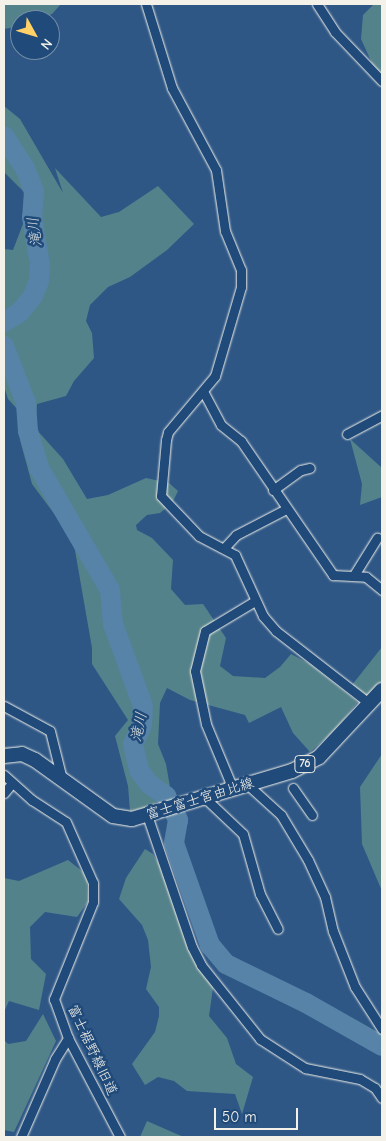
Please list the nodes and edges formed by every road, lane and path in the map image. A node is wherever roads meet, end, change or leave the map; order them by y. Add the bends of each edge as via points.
1 (146, 4) edge
2 (317, 4) edge
3 (382, 81) edge
4 (203, 391) junction
5 (382, 415) edge
6 (347, 434) dead end
7 (310, 468) dead end
8 (274, 490) junction
9 (286, 509) junction
10 (377, 538) dead end
11 (225, 547) junction
12 (354, 575) junction
13 (382, 590) edge
14 (255, 601) junction
15 (382, 690) edge
16 (370, 704) junction
17 (4, 706) edge
18 (4, 756) edge
19 (4, 775) edge
20 (63, 780) junction
21 (12, 783) junction
22 (248, 785) junction
23 (294, 788) dead end
24 (233, 789) junction
25 (4, 793) edge
26 (204, 798) junction
27 (312, 815) dead end
28 (147, 816) junction
29 (278, 929) dead end
30 (382, 1028) edge
31 (68, 1038) junction
32 (382, 1098) edge
33 (21, 1137) edge
34 (120, 1137) edge

1 - 4 street via 172,88 216,170 225,231 241,270 241,287 215,376
2 - 3 street via 335,32
4 - 8 street via 221,425 242,441
4 - 11 street via 168,432 161,496 199,536
5 - 6 street
7 - 8 street via 300,470
8 - 9 street
9 - 11 street via 236,535
9 - 12 street via 333,575
10 - 12 street
11 - 14 street via 241,565
12 - 13 street via 366,576
14 - 16 street via 276,631
14 - 24 street via 205,631 194,671 206,724
15 - 16 main road, 富士富士宮由比線 / 76
16 - 22 main road, 富士富士宮由比線 / 76 via 318,758 292,771
17 - 20 street via 50,731
18 - 20 main road, 富士富士宮由比線 / 76 via 22,754
19 - 21 street, 富士裾野線旧道
20 - 28 main road, 富士富士宮由比線 / 76 via 113,816 132,819
21 - 25 street
21 - 31 street, 富士裾野線旧道 via 66,822 93,883 93,902 54,999
22 - 24 main road, 富士富士宮由比線 / 76
22 - 30 street via 281,815 308,860 325,897 333,931 355,987
23 - 27 street
24 - 26 main road, 富士富士宮由比線 / 76
26 - 28 main road, 富士富士宮由比線 / 76
26 - 29 street via 243,834 260,894
28 - 32 street via 201,965 260,1039 305,1068 360,1079 376,1088
31 - 33 street via 55,1059
31 - 34 street, 富士裾野線旧道

